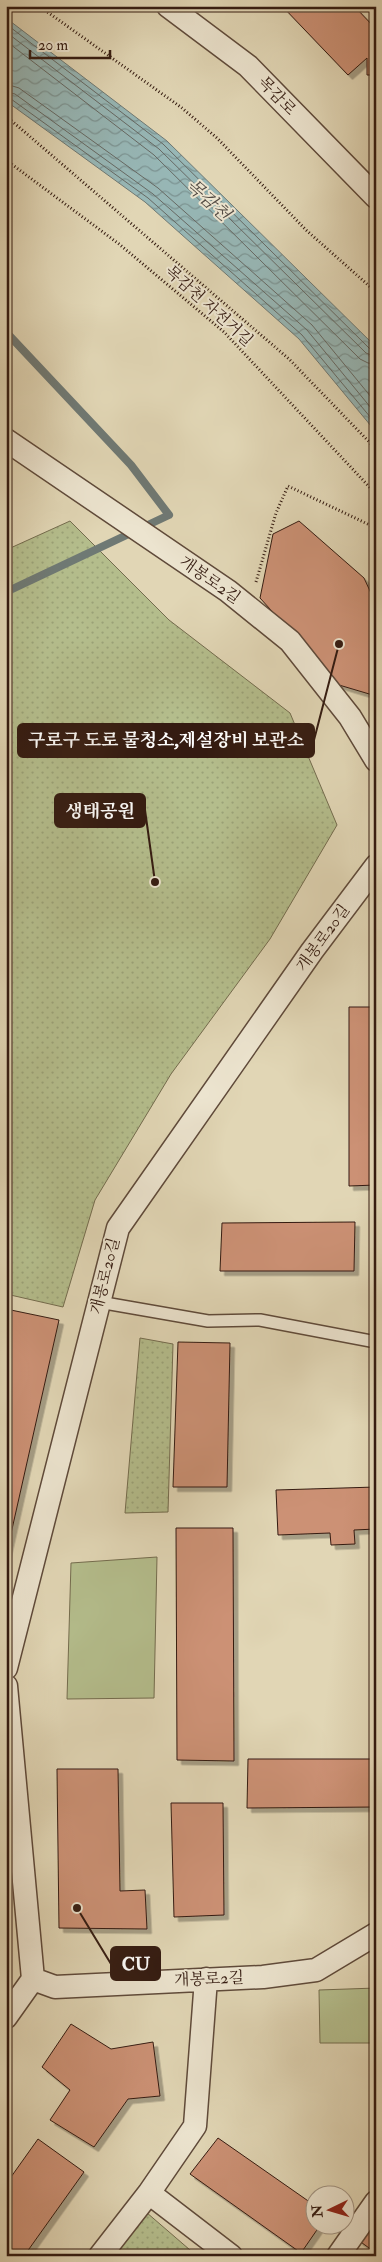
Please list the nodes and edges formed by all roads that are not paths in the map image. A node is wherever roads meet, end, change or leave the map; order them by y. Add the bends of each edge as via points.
1 (168, 6) edge
2 (376, 197) edge
3 (6, 440) edge
4 (376, 760) edge
5 (376, 866) edge
6 (99, 1302) junction
7 (376, 1342) edge
8 (6, 1668) edge
9 (6, 1686) edge
10 (376, 1934) edge
11 (33, 1979) junction
12 (206, 1979) junction
13 (6, 2017) edge
14 (149, 2193) junction
15 (376, 2202) edge
16 (100, 2256) edge
17 (231, 2256) edge
18 (338, 2256) edge

1 - 2 street, 목감로 via 248,66
3 - 4 street, 개봉로2길 via 228,591 290,641 350,718
5 - 6 street, 개봉로20길 via 312,951 118,1228
6 - 7 lane via 208,1321 260,1320
6 - 8 street, 개봉로20길
9 - 11 street
10 - 12 street, 개봉로2길 via 316,1970 264,1977
11 - 12 street, 개봉로2길 via 55,1986
11 - 13 street
12 - 14 street via 195,2126
14 - 16 street
14 - 17 street
15 - 18 street

